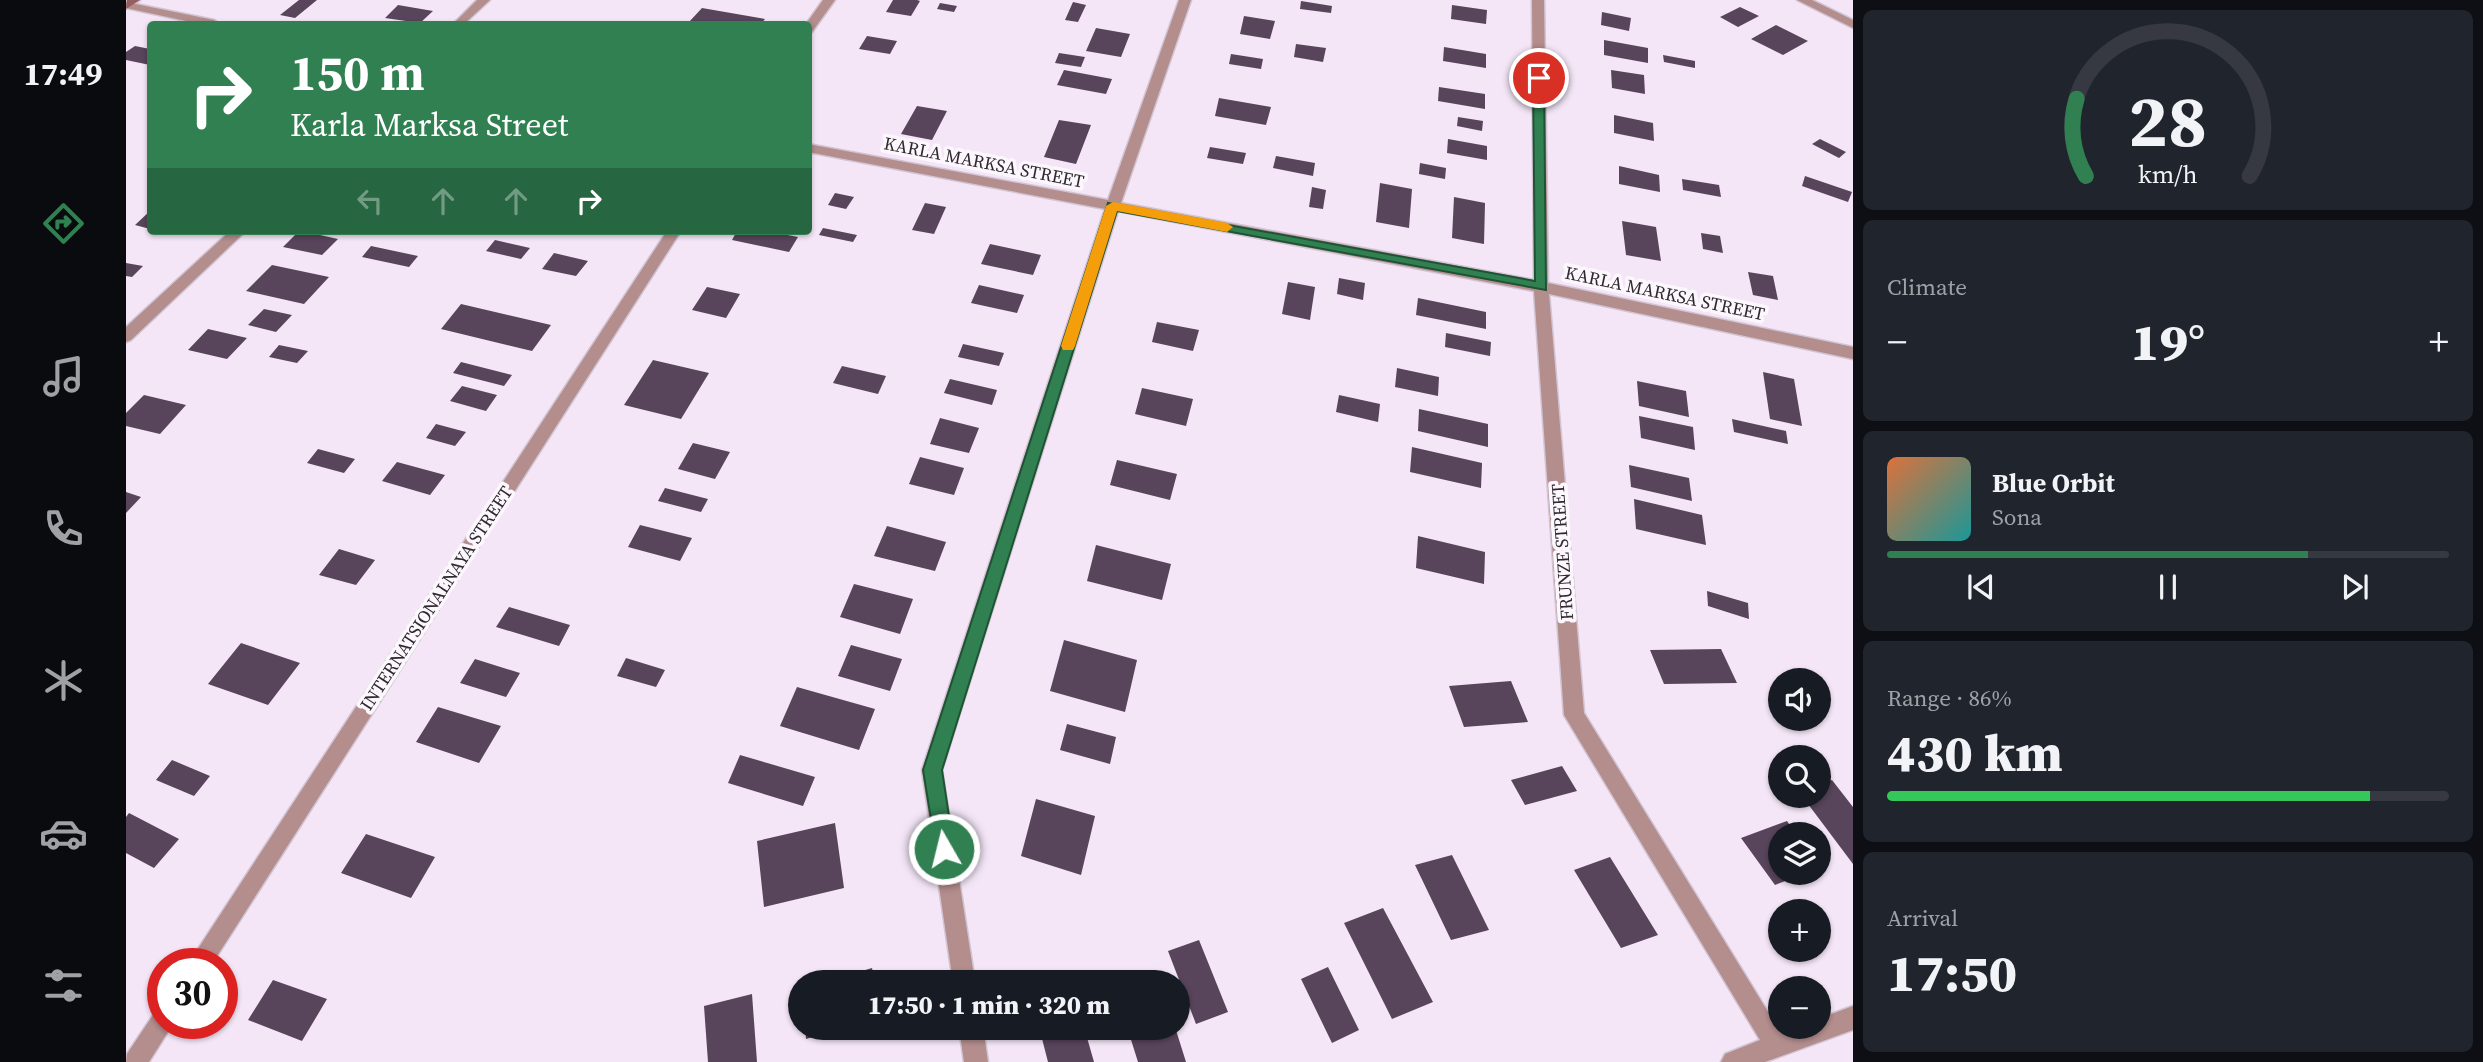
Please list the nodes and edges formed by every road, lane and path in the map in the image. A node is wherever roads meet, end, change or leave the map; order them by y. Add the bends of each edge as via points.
1 (484, 0) edge
2 (829, 0) edge
3 (1185, 0) edge
4 (1538, 0) edge
5 (1804, 0) edge
6 (128, 4) edge
7 (201, 21) edge
8 (461, 21) edge
9 (812, 24) edge
10 (1853, 24) edge
11 (812, 149) edge
12 (1113, 206) junction
13 (235, 235) edge
14 (671, 235) edge
15 (1541, 287) junction
16 (126, 336) edge
17 (1853, 352) edge
18 (209, 948) edge
19 (962, 970) edge
20 (1853, 1018) edge
21 (150, 1039) edge
22 (973, 1040) edge
23 (1777, 1046) junction
24 (135, 1062) edge
25 (976, 1062) edge
26 (1733, 1062) edge

1 - 8 street
2 - 9 street
3 - 12 street
4 - 15 street, FRUNZE STREET
5 - 10 street
6 - 7 street
11 - 12 street, KARLA MARKSA STREET
12 - 15 street, KARLA MARKSA STREET
12 - 19 street via 932,770
13 - 16 street
14 - 18 street, INTERNATSIONALNAYA STREET
15 - 17 street, KARLA MARKSA STREET
15 - 23 street, FRUNZE STREET via 1574,715
20 - 23 street
21 - 24 street
22 - 25 street
23 - 26 street

